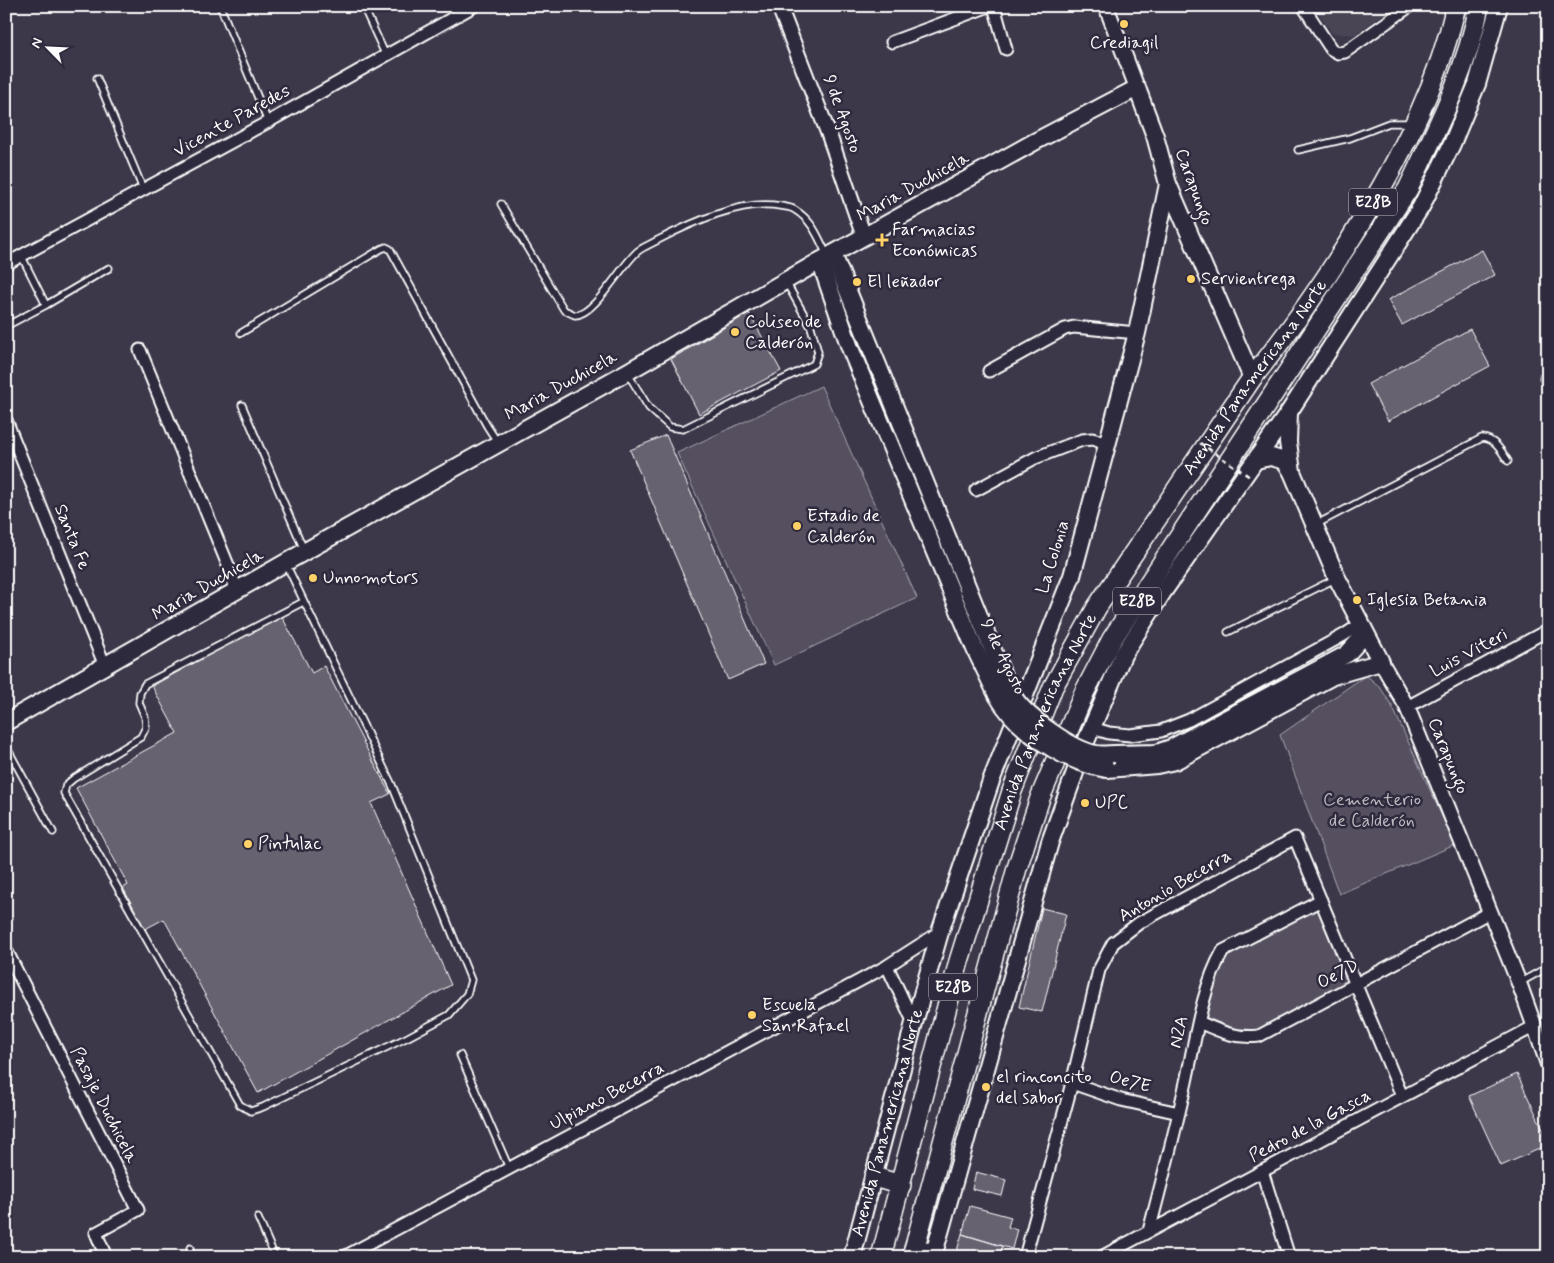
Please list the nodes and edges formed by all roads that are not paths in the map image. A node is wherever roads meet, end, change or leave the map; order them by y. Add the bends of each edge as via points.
1 (220, 6) edge
2 (363, 6) edge
3 (474, 6) edge
4 (779, 6) edge
5 (989, 6) edge
6 (994, 6) edge
7 (1106, 6) edge
8 (1303, 6) edge
9 (1410, 6) edge
10 (1456, 6) edge
11 (1479, 6) edge
12 (1499, 6) edge
13 (892, 42) dead end
14 (1006, 49) dead end
15 (386, 56) junction
16 (97, 78) dead end
17 (1137, 88) junction
18 (268, 122) junction
19 (1416, 122) junction
20 (1298, 150) dead end
21 (1168, 184) junction
22 (144, 189) junction
23 (501, 204) dead end
24 (864, 237) junction
25 (22, 255) junction
26 (827, 258) junction
27 (6, 264) edge
28 (109, 268) dead end
29 (786, 281) junction
30 (46, 305) junction
31 (6, 326) edge
32 (241, 333) dead end
33 (1137, 333) junction
34 (140, 350) dead end
35 (990, 371) dead end
36 (627, 372) junction
37 (1252, 378) junction
38 (242, 405) dead end
39 (1289, 412) junction
40 (6, 420) edge
41 (1107, 443) junction
42 (498, 444) junction
43 (1256, 460) junction
44 (1508, 460) dead end
45 (1292, 472) junction
46 (976, 490) dead end
47 (1316, 525) junction
48 (304, 552) junction
49 (286, 564) junction
50 (1337, 578) junction
51 (237, 592) junction
52 (303, 602) junction
53 (1362, 626) junction
54 (1548, 630) edge
55 (1228, 632) dead end
56 (1381, 662) junction
57 (105, 666) junction
58 (1002, 690) junction
59 (1407, 707) junction
60 (6, 722) edge
61 (1092, 728) junction
62 (6, 746) edge
63 (53, 832) dead end
64 (1321, 900) junction
65 (1490, 912) junction
66 (940, 932) junction
67 (6, 950) edge
68 (887, 966) junction
69 (1548, 967) edge
70 (1520, 983) junction
71 (1356, 984) junction
72 (1199, 1022) junction
73 (914, 1023) junction
74 (1535, 1026) junction
75 (460, 1055) dead end
76 (1548, 1064) edge
77 (1072, 1083) junction
78 (1402, 1096) junction
79 (1179, 1112) junction
80 (509, 1168) junction
81 (1262, 1171) junction
82 (874, 1177) junction
83 (901, 1185) junction
84 (258, 1218) dead end
85 (1150, 1231) junction
86 (190, 1248) dead end
87 (913, 1253) edge
88 (933, 1255) edge
89 (106, 1257) edge
90 (191, 1257) edge
91 (276, 1257) edge
92 (344, 1257) edge
93 (852, 1257) edge
94 (881, 1257) edge
95 (1025, 1257) edge
96 (1101, 1257) edge
97 (1289, 1257) edge

1 - 18 lane
2 - 15 lane
3 - 15 street, Vicente Paredes
4 - 24 street, 9 de Agosto
5 - 13 street
6 - 14 street
7 - 17 street, Carapungo
8 - 9 street via 1331,49 1338,52 1345,52
10 - 19 highway, Avenida Panamericana Norte / E28B via 1436,76
11 - 87 highway, Avenida Panamericana Norte / E28B via 1462,67 1445,111 1408,189 1112,639 1085,691 1040,798 1017,868
12 - 39 main road via 1477,84 1421,207
15 - 18 street, Vicente Paredes
16 - 22 lane
17 - 21 main road, Carapungo
17 - 24 main road, Maria Duchicela
18 - 22 street, Vicente Paredes
19 - 20 lane via 1389,123 1350,138
19 - 37 highway, Avenida Panamericana Norte / E28B via 1395,166 1338,261
21 - 33 main road, La Colonia
21 - 37 main road, Carapungo
22 - 25 street, Vicente Paredes
23 - 26 lane via 564,310 575,314 599,300 638,251 682,227 740,208 754,205 793,208 812,224
24 - 26 main road, Maria Duchicela
25 - 27 street, Vicente Paredes
25 - 30 lane
26 - 29 main road, Maria Duchicela
26 - 58 main road, 9 de Agosto
28 - 30 lane
29 - 36 main road, Maria Duchicela
29 - 36 lane via 811,327 818,352 814,364 683,429 670,427 649,408
30 - 31 lane
32 - 42 lane via 386,247
33 - 35 street via 1065,329
33 - 41 main road, La Colonia
34 - 51 street
36 - 42 main road, Maria Duchicela
37 - 83 highway, Avenida Panamericana Norte / E28B via 1097,607 1053,687 1012,790 959,961
38 - 48 lane
39 - 43 main road
39 - 45 main road, Carapungo
40 - 57 street, Santa Fe
41 - 46 street via 1082,440 1035,458
41 - 66 main road, La Colonia via 1072,576 990,781
42 - 48 main road, Maria Duchicela
43 - 45 main road, Carapungo via 1271,457 1284,461
43 - 61 main road via 1123,655
44 - 47 lane via 1494,442 1482,438
45 - 47 main road, Carapungo
47 - 50 main road, Carapungo
48 - 49 main road, Maria Duchicela
49 - 51 main road, Maria Duchicela
49 - 52 lane
50 - 53 main road, Carapungo
50 - 55 lane
51 - 57 main road, Maria Duchicela
52 - 52 lane via 145,684 139,703 146,727 141,737 73,779 66,785 64,793 240,1105 251,1111 449,1015 467,994 471,980 392,785
53 - 56 main road, Carapungo
53 - 58 main road, 9 de Agosto, bridge via 1358,642 1347,654 1157,753 1095,754 1049,730
53 - 61 street via 1189,720 1161,731 1130,735
54 - 59 street, Luis Viteri
56 - 58 main road, 9 de Agosto, bridge via 1333,676 1175,761 1148,766 1107,769 1089,766 1040,741 1004,708
56 - 59 street, Carapungo
57 - 60 main road, Maria Duchicela
59 - 65 street, Carapungo
61 - 88 main road via 1050,842
62 - 63 lane
64 - 71 street, Antonio Becerra
64 - 72 street, N2A via 1223,950 1211,977
64 - 77 street, Antonio Becerra via 1295,838 1139,923 1113,943 1099,970
65 - 70 street, Carapungo
65 - 71 street, Oe7D
66 - 68 street, Ulpiano Becerra
66 - 73 main road, Avenida Panamericana Norte
67 - 89 street, Pasaje Duchicela via 138,1210 96,1232
68 - 73 street
68 - 80 street, Ulpiano Becerra
69 - 70 lane
70 - 74 street, Carapungo
71 - 72 street, Oe7D via 1259,1036 1246,1038 1227,1034
71 - 78 street, Antonio Becerra
72 - 79 street, N2A
73 - 82 main road, Avenida Panamericana Norte
74 - 76 street, Carapungo
74 - 78 street, Pedro de la Gasca
75 - 80 lane
77 - 79 street, Oe7E via 1122,1100
77 - 95 street, Antonio Becerra
78 - 81 street, Pedro de la Gasca
79 - 85 street, N2A
80 - 92 street, Ulpiano Becerra
81 - 85 street, Pedro de la Gasca
81 - 97 street
82 - 83 highway
82 - 93 main road, Avenida Panamericana Norte
83 - 94 highway, Avenida Panamericana Norte / E28B
84 - 91 lane
85 - 96 street, Pedro de la Gasca
86 - 90 lane
87 - 88 highway

